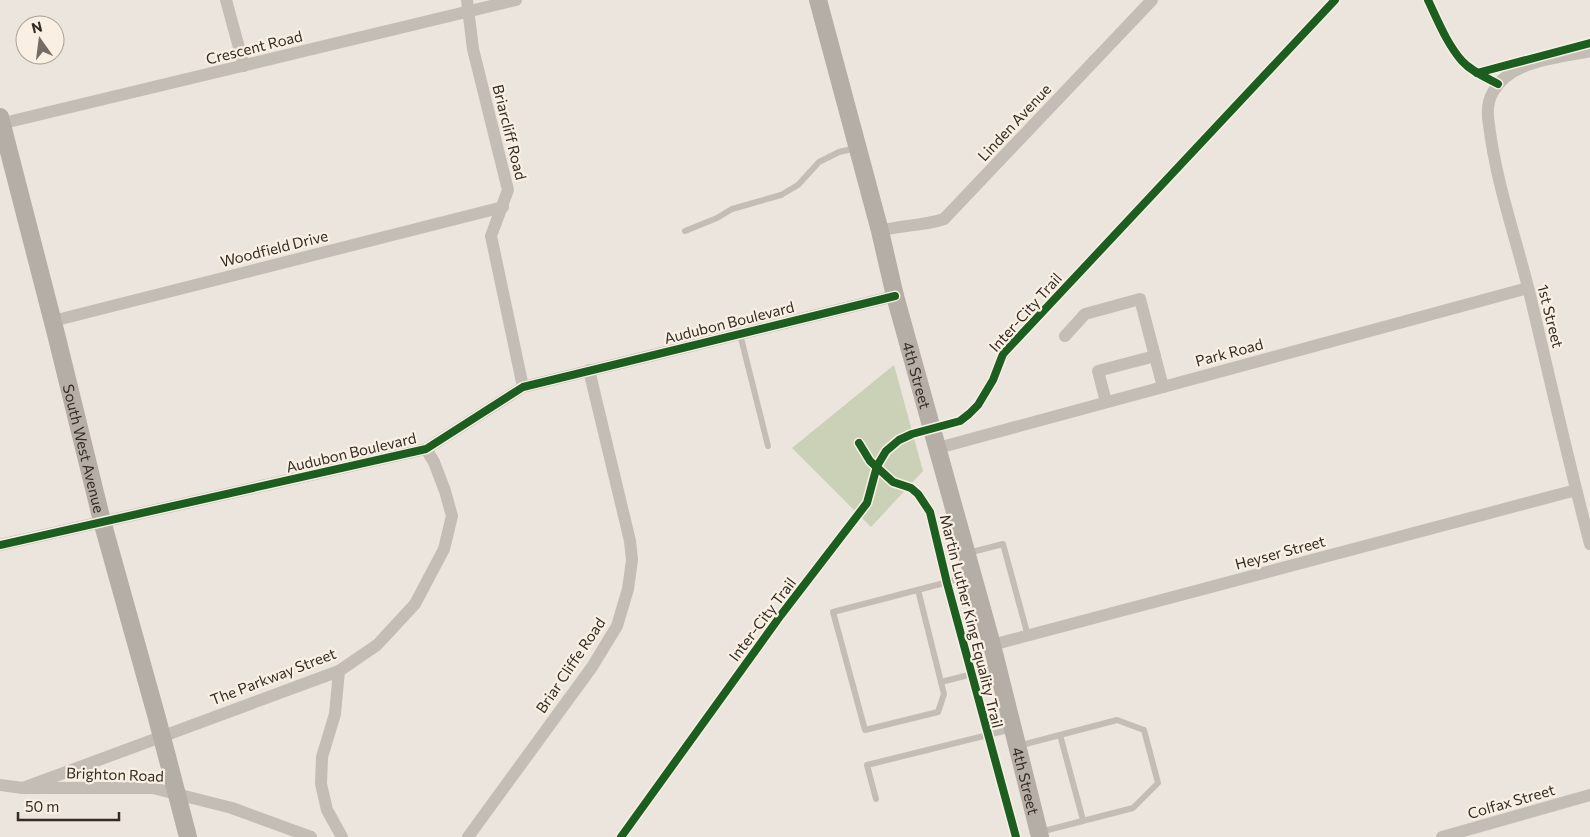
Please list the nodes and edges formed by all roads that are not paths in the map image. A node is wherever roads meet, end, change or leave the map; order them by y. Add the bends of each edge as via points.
1 (226, 0) edge
2 (516, 0) edge
3 (818, 0) edge
4 (1152, 0) edge
5 (468, 6) edge
6 (1590, 50) edge
7 (244, 66) junction
8 (1, 122) edge
9 (858, 147) junction
10 (503, 207) junction
11 (684, 230) dead end
12 (880, 232) junction
13 (1528, 288) junction
14 (895, 296) junction
15 (53, 321) junction
16 (740, 334) junction
17 (1065, 336) dead end
18 (1155, 356) junction
19 (589, 370) junction
20 (523, 387) junction
21 (1163, 387) junction
22 (1106, 402) junction
23 (768, 446) dead end
24 (938, 448) junction
25 (426, 449) junction
26 (1576, 490) junction
27 (1586, 514) edge
28 (102, 521) junction
29 (1590, 544) edge
30 (0, 545) edge
31 (967, 553) junction
32 (973, 576) junction
33 (918, 590) junction
34 (1028, 636) junction
35 (992, 645) junction
36 (998, 667) junction
37 (339, 671) junction
38 (941, 682) junction
39 (1013, 728) junction
40 (1060, 735) junction
41 (162, 736) junction
42 (1017, 746) junction
43 (0, 785) edge
44 (23, 788) junction
45 (178, 794) junction
46 (1590, 796) edge
47 (876, 799) dead end
48 (1083, 820) junction
49 (1039, 834) edge
50 (188, 837) edge
51 (311, 837) edge
52 (342, 837) edge
53 (468, 837) edge
54 (1442, 837) edge

1 - 7 street
2 - 5 street, Crescent Road
3 - 9 street, 4th Street
4 - 12 street, Linden Avenue via 944,219
5 - 7 street, Crescent Road
5 - 10 street, Briarcliff Road via 473,49 508,190
6 - 13 street, 1st Street via 1528,64 1498,84 1491,95 1489,125 1502,195
7 - 8 street, Crescent Road
8 - 15 street, South West Avenue
9 - 11 lane via 819,162 798,185 781,195 732,209
9 - 12 street, 4th Street
10 - 15 street, Woodfield Drive
10 - 20 street, Briarcliff Road via 491,236
12 - 14 street, 4th Street
13 - 21 street, Park Road
13 - 26 street, 1st Street
14 - 16 street, Audubon Boulevard
14 - 24 street, 4th Street
15 - 28 street, South West Avenue
16 - 19 street, Audubon Boulevard
16 - 23 lane
17 - 18 street via 1085,314 1140,299
18 - 21 street
18 - 22 street via 1098,371
19 - 20 street, Audubon Boulevard
19 - 53 street, Briar Cliffe Road via 630,541 632,560 628,589 617,626 592,667
20 - 25 street, Audubon Boulevard
21 - 22 street, Park Road
22 - 24 street, Park Road
24 - 31 street, 4th Street
25 - 28 street, Audubon Boulevard
25 - 37 street, The Parkway Street via 434,462 452,516 444,549 415,604 377,645
26 - 27 street, 1st Street
26 - 34 street, Heyser Street
27 - 29 street, 1st Street
28 - 30 street, Audubon Boulevard
28 - 41 street, South West Avenue
31 - 32 street, 4th Street
31 - 34 lane via 1003,544
32 - 33 lane
32 - 35 street, 4th Street
33 - 38 lane
33 - 38 lane via 833,612 865,730 938,712 944,694
34 - 35 street, Heyser Street
35 - 36 street, 4th Street
36 - 38 lane
36 - 39 street, 4th Street
37 - 41 street, The Parkway Street
37 - 52 street via 334,714 322,757 322,784 327,810
39 - 42 street, 4th Street
39 - 47 lane via 867,765
40 - 42 lane
40 - 48 lane
40 - 48 lane via 1117,720 1144,730 1158,783 1133,808
41 - 44 street, The Parkway Street
41 - 45 street, South West Avenue
42 - 49 street, 4th Street
43 - 44 street, Brighton Road
44 - 45 street, Brighton Road via 153,788
45 - 50 street, South West Avenue
45 - 51 street, Brighton Road via 232,808
46 - 54 street, Colfax Street
48 - 49 lane

